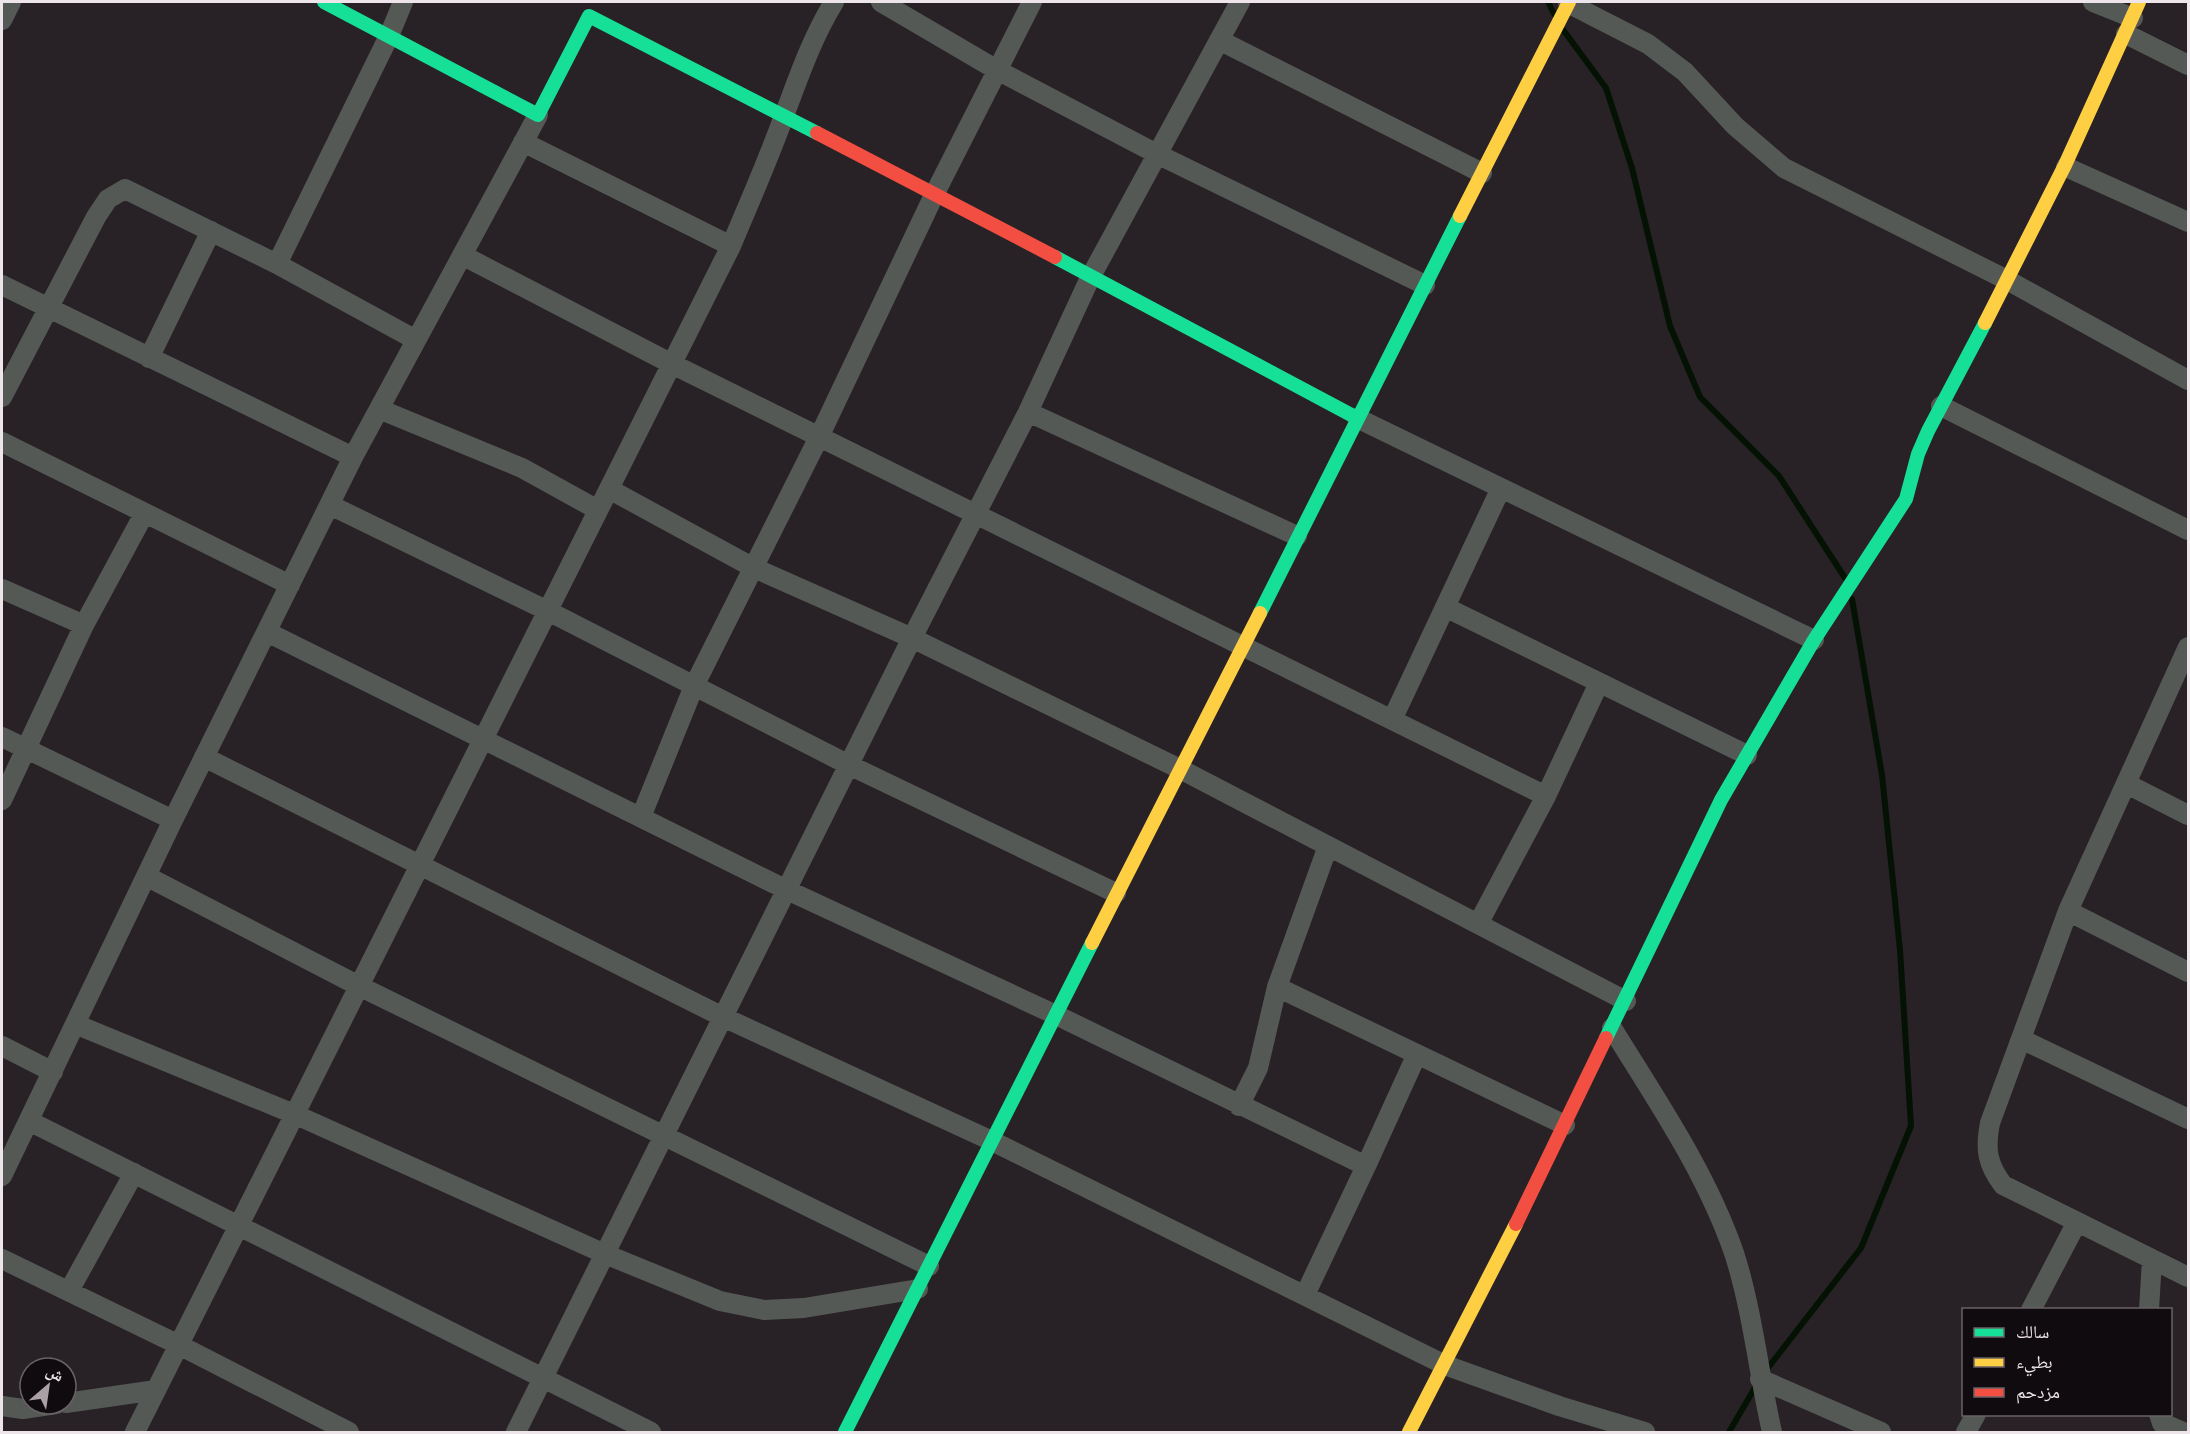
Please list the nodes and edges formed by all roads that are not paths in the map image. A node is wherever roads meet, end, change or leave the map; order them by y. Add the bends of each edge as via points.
1 (11, 2) edge
2 (324, 2) edge
3 (403, 2) edge
4 (834, 2) edge
5 (881, 2) edge
6 (1032, 2) edge
7 (1240, 2) edge
8 (1568, 2) edge
9 (2093, 2) edge
10 (593, 9) edge
11 (2133, 18) edge
12 (2, 20) edge
13 (389, 36) junction
14 (1219, 39) junction
15 (2188, 65) edge
16 (997, 70) junction
17 (538, 115) junction
18 (784, 118) junction
19 (524, 142) junction
20 (1157, 154) junction
21 (2066, 166) junction
22 (1482, 173) junction
23 (935, 193) junction
24 (2188, 222) edge
25 (211, 231) junction
26 (731, 246) junction
27 (462, 255) junction
28 (277, 264) junction
29 (1090, 278) junction
30 (2010, 280) junction
31 (2, 285) edge
32 (1425, 285) junction
33 (47, 307) junction
34 (416, 340) junction
35 (149, 358) junction
36 (672, 364) junction
37 (2188, 380) edge
38 (2, 397) edge
39 (1941, 406) junction
40 (379, 409) junction
41 (1028, 412) junction
42 (1357, 418) junction
43 (819, 437) junction
44 (2, 442) edge
45 (353, 457) junction
46 (1500, 488) junction
47 (609, 489) junction
48 (330, 505) junction
49 (598, 510) junction
50 (144, 514) junction
51 (975, 514) junction
52 (2188, 530) edge
53 (1297, 536) junction
54 (754, 568) junction
55 (290, 585) junction
56 (2, 589) edge
57 (1445, 607) junction
58 (548, 611) junction
59 (84, 625) junction
60 (267, 632) junction
61 (912, 638) junction
62 (1815, 640) junction
63 (1241, 646) junction
64 (2187, 657) edge
65 (1599, 683) junction
66 (694, 686) junction
67 (1392, 720) junction
68 (2, 737) edge
69 (483, 739) junction
70 (25, 749) junction
71 (1747, 755) junction
72 (204, 757) junction
73 (849, 765) junction
74 (1180, 769) junction
75 (2127, 784) junction
76 (1546, 796) junction
77 (2, 801) edge
78 (2188, 815) edge
79 (641, 817) junction
80 (173, 820) junction
81 (1328, 846) junction
82 (419, 865) junction
83 (146, 876) junction
84 (787, 890) junction
85 (1116, 893) junction
86 (2068, 911) junction
87 (1478, 924) junction
88 (2188, 972) edge
89 (359, 986) junction
90 (1277, 987) junction
91 (1626, 1001) junction
92 (1056, 1015) junction
93 (723, 1017) junction
94 (75, 1024) junction
95 (1612, 1028) junction
96 (2021, 1039) junction
97 (2, 1046) edge
98 (1417, 1054) junction
99 (53, 1071) junction
100 (1239, 1106) junction
101 (294, 1114) junction
102 (2188, 1119) edge
103 (29, 1121) junction
104 (1565, 1125) junction
105 (664, 1136) junction
106 (992, 1141) junction
107 (1366, 1166) junction
108 (134, 1173) junction
109 (2, 1176) edge
110 (2077, 1222) junction
111 (239, 1224) junction
112 (605, 1254) junction
113 (2, 1259) edge
114 (2152, 1259) junction
115 (929, 1266) junction
116 (2188, 1277) edge
117 (918, 1289) junction
118 (69, 1292) junction
119 (1305, 1295) junction
120 (2032, 1308) edge
121 (2150, 1308) edge
122 (179, 1345) junction
123 (1445, 1365) junction
124 (542, 1379) junction
125 (1760, 1379) junction
126 (156, 1390) junction
127 (78, 1401) edge
128 (2, 1406) edge
129 (18, 1408) edge
130 (1975, 1416) edge
131 (2146, 1416) edge
132 (2160, 1423) edge
133 (314, 1425) edge
134 (135, 1432) edge
135 (349, 1432) edge
136 (516, 1432) edge
137 (651, 1432) edge
138 (845, 1432) edge
139 (1409, 1432) edge
140 (1645, 1432) edge
141 (1772, 1432) edge
142 (1881, 1432) edge
143 (1966, 1432) edge
144 (2183, 1432) edge

1 - 12 street
2 - 13 street
3 - 13 street
4 - 18 street via 816,32
5 - 16 street
6 - 16 street
7 - 14 street
8 - 22 street
8 - 30 street via 1648,44 1685,72 1736,126 1784,168
9 - 11 street
10 - 17 street
10 - 18 street
11 - 15 street
11 - 21 street
13 - 17 street
13 - 28 street
14 - 20 street
14 - 22 street
16 - 20 street
16 - 23 street
17 - 19 street
18 - 23 street
18 - 26 street
19 - 26 street
19 - 27 street
20 - 29 street
20 - 32 street
21 - 24 street
21 - 30 street
22 - 32 street
23 - 29 street
23 - 43 street
25 - 28 street
25 - 33 street via 126,189 108,199
25 - 35 street
26 - 36 street
27 - 34 street
27 - 36 street
28 - 34 street
29 - 41 street
29 - 42 street
30 - 37 street
30 - 39 street
31 - 33 street
32 - 42 street
33 - 35 street
33 - 38 street
34 - 40 street
35 - 45 street
36 - 43 street
36 - 47 street
39 - 52 street
39 - 62 street via 1918,454 1906,499
40 - 45 street
40 - 49 street via 522,468
41 - 51 street
41 - 53 street
42 - 46 street
42 - 53 street
43 - 51 street
43 - 54 street
44 - 50 street
45 - 48 street
46 - 57 street
46 - 62 street
47 - 49 street
47 - 54 street
48 - 55 street
48 - 58 street
49 - 58 street
50 - 55 street
50 - 59 street
51 - 61 street
51 - 63 street
53 - 63 street
54 - 61 street
54 - 66 street
55 - 60 street
56 - 59 street
57 - 65 street
57 - 67 street
58 - 66 street
58 - 69 street
59 - 70 street
60 - 69 street
60 - 72 street
61 - 73 street
61 - 74 street
62 - 71 street
63 - 67 street
63 - 74 street
64 - 75 street
65 - 71 street
65 - 76 street
66 - 73 street
66 - 79 street
67 - 76 street
68 - 70 street
69 - 79 street
69 - 82 street
70 - 77 street
70 - 80 street
71 - 91 street via 1721,800
72 - 80 street
72 - 82 street
73 - 84 street
73 - 85 street
74 - 81 street
74 - 85 street
75 - 78 street
75 - 86 street
76 - 87 street
79 - 84 street
80 - 83 street
81 - 87 street
81 - 90 street
82 - 89 street
82 - 93 street
83 - 89 street
83 - 94 street
84 - 92 street
84 - 93 street
85 - 92 street
86 - 88 street
86 - 96 street
87 - 91 street
89 - 101 street
89 - 105 street
90 - 98 street
90 - 100 street via 1258,1068
91 - 95 street
92 - 100 street
92 - 106 street
93 - 105 street
93 - 106 street
94 - 99 street
94 - 101 street
95 - 104 street
95 - 125 street via 1701,1175 1718,1212 1734,1255
96 - 102 street
96 - 110 street via 1990,1123 1987,1156 2003,1185
97 - 99 street
98 - 104 street
98 - 107 street
99 - 103 street
100 - 107 street
101 - 111 street
101 - 112 street
103 - 108 street
103 - 109 street
104 - 123 street
105 - 112 street
105 - 115 street
106 - 115 street
106 - 119 street
107 - 119 street
108 - 111 street
108 - 118 street
110 - 114 street
110 - 120 street
111 - 122 street
111 - 124 street
112 - 117 street via 701,1295 764,1310 804,1308
112 - 124 street
113 - 118 street
114 - 116 street
114 - 121 street
115 - 117 street
117 - 138 street
118 - 122 street
119 - 123 street
122 - 126 street
122 - 133 street
123 - 139 street
123 - 140 street
124 - 136 street
124 - 137 street
125 - 141 street
125 - 142 street
126 - 127 street
126 - 134 street
128 - 129 street
130 - 143 street
131 - 132 street
132 - 144 street
133 - 135 street

